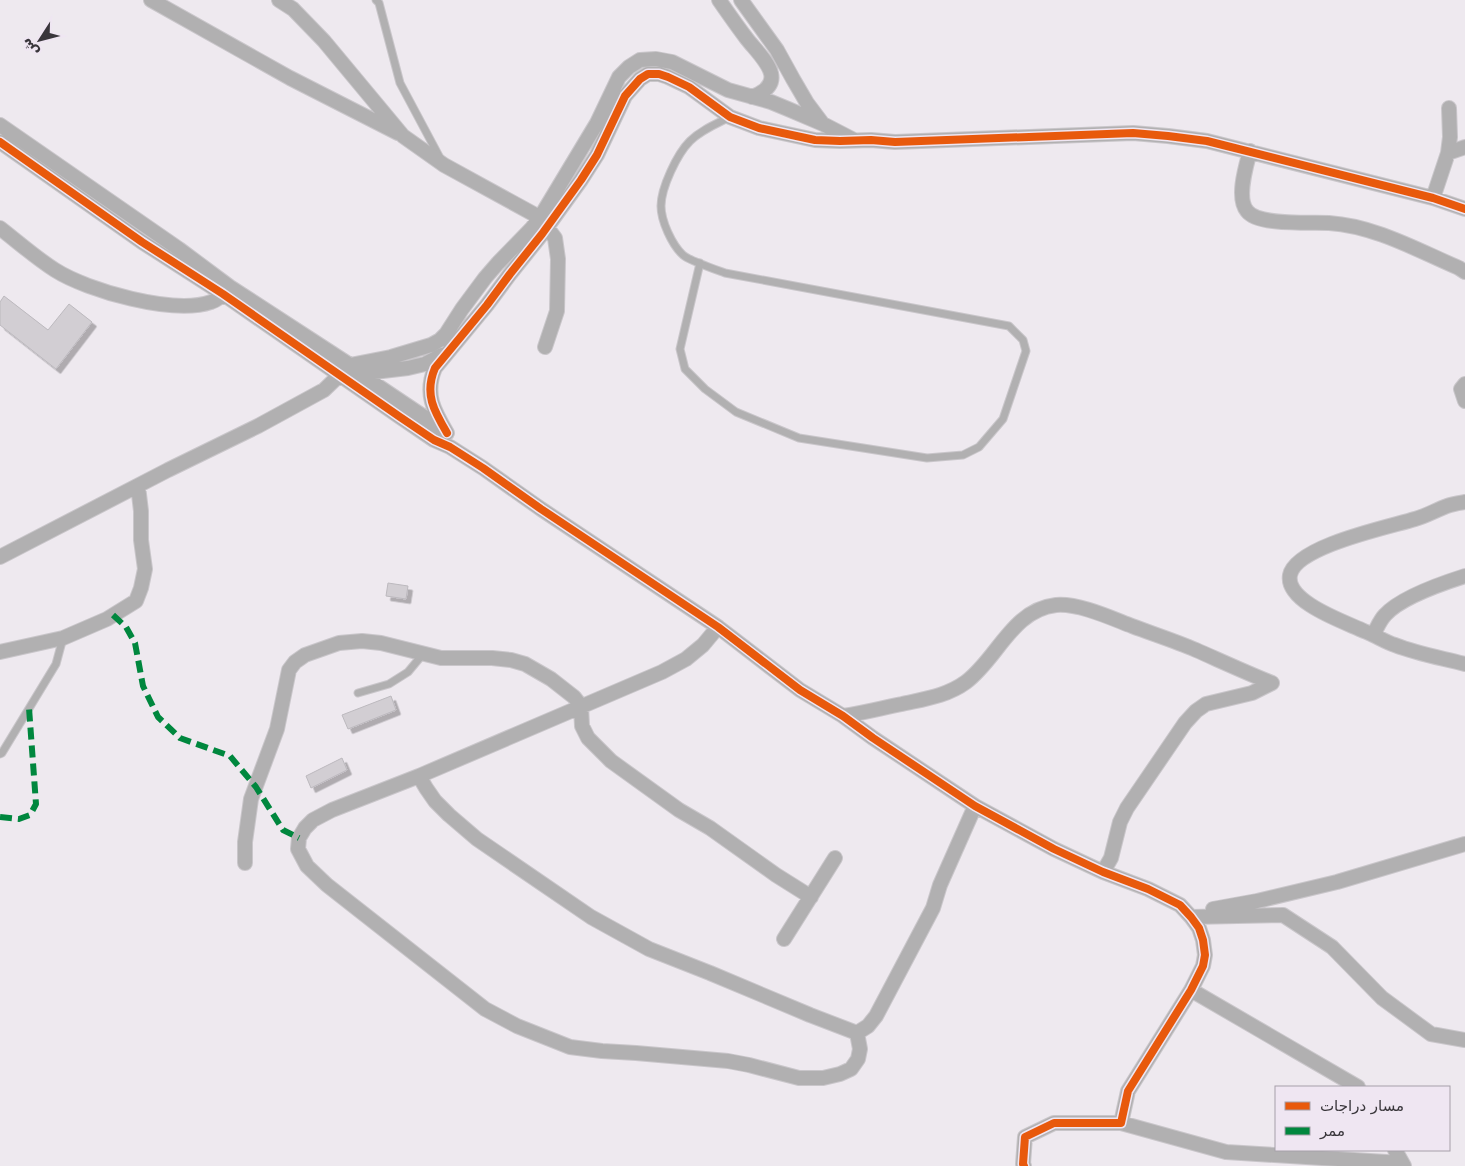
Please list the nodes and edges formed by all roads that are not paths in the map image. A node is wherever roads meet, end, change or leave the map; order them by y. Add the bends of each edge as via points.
1 (152, 0) edge
2 (279, 0) edge
3 (719, 0) edge
4 (741, 0) edge
5 (378, 1) edge
6 (752, 96) junction
7 (1449, 108) dead end
8 (730, 117) junction
9 (822, 124) junction
10 (0, 125) edge
11 (403, 136) junction
12 (855, 140) junction
13 (0, 142) edge
14 (1465, 147) edge
15 (1250, 151) junction
16 (1448, 153) junction
17 (444, 165) junction
18 (1433, 198) junction
19 (1465, 209) edge
20 (543, 222) junction
21 (0, 228) edge
22 (700, 263) junction
23 (1465, 272) edge
24 (227, 291) junction
25 (545, 347) dead end
26 (446, 354) junction
27 (355, 369) junction
28 (339, 375) junction
29 (1465, 384) edge
30 (1465, 401) edge
31 (447, 433) junction
32 (483, 468) junction
33 (138, 486) junction
34 (1465, 502) edge
35 (0, 557) edge
36 (1465, 576) edge
37 (718, 627) junction
38 (1373, 635) junction
39 (64, 638) junction
40 (0, 652) edge
41 (423, 654) junction
42 (1465, 664) edge
43 (358, 693) dead end
44 (581, 706) junction
45 (843, 716) junction
46 (0, 754) edge
47 (419, 776) junction
48 (975, 806) junction
49 (1465, 844) edge
50 (835, 858) dead end
51 (245, 863) dead end
52 (1103, 872) junction
53 (811, 897) junction
54 (1191, 917) junction
55 (784, 939) dead end
56 (1191, 990) junction
57 (857, 1034) junction
58 (1465, 1040) edge
59 (1356, 1086) edge
60 (1121, 1123) junction
61 (1396, 1151) edge
62 (1403, 1165) edge
63 (1024, 1166) edge

1 - 11 street via 290,78
2 - 11 street via 293,9 324,41
3 - 6 street via 770,68 768,86
4 - 9 street via 778,50
5 - 17 lane via 400,83
6 - 9 street
6 - 20 street via 728,90 672,62 640,60 619,77
7 - 16 street
8 - 12 street via 759,128 815,140
8 - 20 street via 689,87 659,74 648,74 625,96 597,155 581,180
8 - 22 lane via 705,129 690,141 667,180 661,206 665,226 683,256
9 - 12 street
10 - 24 street via 179,249
11 - 17 street
12 - 15 street via 923,141 1133,133 1208,141
13 - 24 street via 142,242
14 - 16 street
15 - 18 street
15 - 23 street via 1243,195 1247,211 1253,216 1264,220 1354,226 1381,234
16 - 18 street
17 - 20 street
18 - 19 street
20 - 25 street via 555,238 558,259 557,311
20 - 26 street via 487,305
20 - 27 street via 532,228 498,263 440,340
21 - 24 street via 55,270 76,281 123,296 170,305 201,304 216,300
22 - 22 lane via 680,349 685,369 736,412 799,438 927,458 963,455 979,447 1003,419 1026,351 1023,340 1009,326 725,273
24 - 27 street
24 - 28 street
26 - 27 street via 408,368
26 - 31 street via 435,368 429,387 436,413
27 - 28 street
27 - 31 street
28 - 32 street
28 - 33 street via 324,390
29 - 30 street via 1461,389
31 - 32 street
32 - 37 street
33 - 35 street
33 - 39 street via 145,569 136,601 107,619
34 - 38 street via 1340,541 1303,558 1295,566 1290,582 1299,596 1322,612
36 - 38 street via 1401,603 1386,614
37 - 44 street via 686,659
37 - 45 street via 800,690
38 - 42 street via 1395,645
39 - 40 street
39 - 46 lane via 56,664
41 - 43 lane via 408,672 389,684
41 - 44 street via 441,658 492,658 525,664 552,679
41 - 51 street via 362,641 340,643 305,655 295,662 289,670 277,729 252,799 244,842
44 - 47 street
44 - 53 street via 582,726 588,738 611,761
45 - 48 street
45 - 52 street via 943,694 975,674 1025,617 1056,605 1092,610 1272,684 1252,693 1206,704 1196,711 1127,808 1111,858
47 - 57 street via 448,816 591,917 649,950
47 - 57 street via 313,820 304,828 298,848 307,866 328,885 485,1009 570,1047 728,1061 799,1078 823,1078 851,1069 860,1049
48 - 52 street
48 - 57 street via 932,908 876,1016
49 - 54 street via 1337,882
50 - 53 street
52 - 54 street via 1164,896 1180,905
53 - 55 street
54 - 56 street via 1199,928 1205,954
54 - 58 street via 1283,915 1332,947 1382,998 1431,1034
56 - 59 street
56 - 60 street via 1128,1091
60 - 62 street via 1226,1152
60 - 63 street via 1054,1123 1025,1137
61 - 62 street

